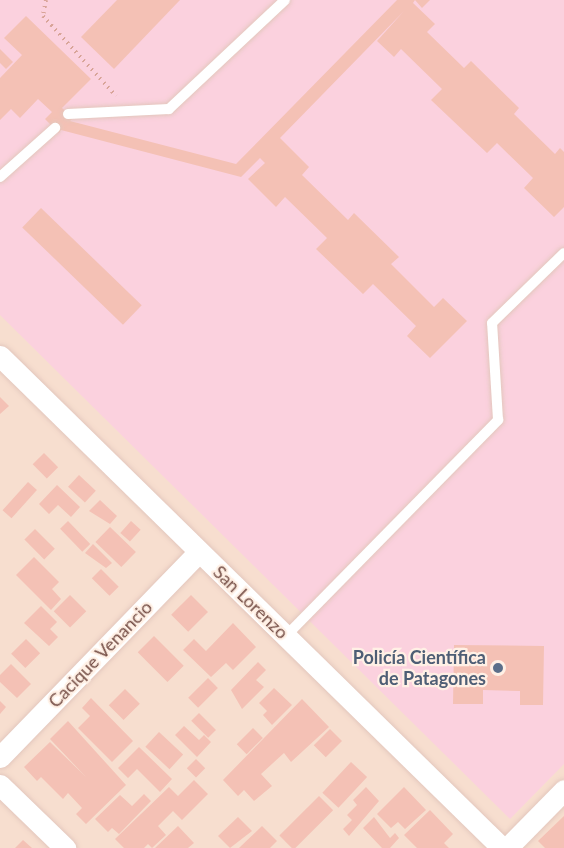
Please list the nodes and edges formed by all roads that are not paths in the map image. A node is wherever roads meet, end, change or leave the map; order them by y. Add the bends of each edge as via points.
1 (285, 0) edge
2 (68, 114) dead end
3 (55, 128) dead end
4 (0, 177) edge
5 (564, 253) edge
6 (0, 356) edge
7 (200, 552) junction
8 (286, 636) junction
9 (0, 756) edge
10 (0, 785) edge
11 (564, 790) edge
12 (64, 848) edge
13 (502, 848) edge
14 (507, 848) edge

1 - 2 lane via 169,109
3 - 4 lane
5 - 8 lane via 492,323 498,420
6 - 7 street, San Lorenzo
7 - 8 street, San Lorenzo
7 - 9 street, Cacique Venancio
8 - 13 street, San Lorenzo
10 - 12 street
11 - 14 street

